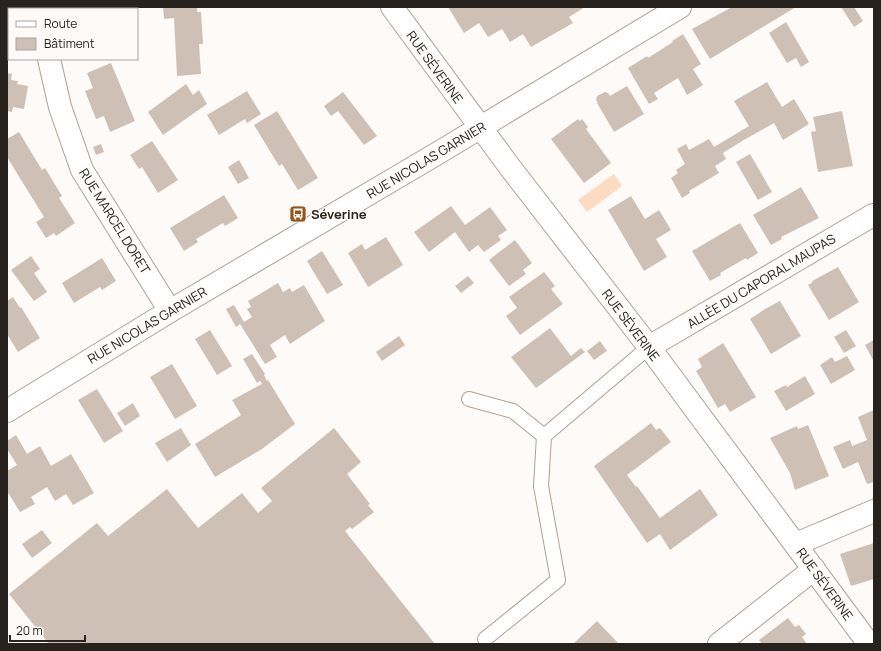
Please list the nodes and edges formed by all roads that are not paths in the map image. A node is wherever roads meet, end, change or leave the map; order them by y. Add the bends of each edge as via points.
1 (392, 7) edge
2 (680, 7) edge
3 (49, 60) edge
4 (480, 127) junction
5 (873, 215) dead end
6 (170, 311) junction
7 (649, 347) junction
8 (470, 399) dead end
9 (7, 411) edge
10 (544, 436) junction
11 (874, 511) edge
12 (796, 544) junction
13 (814, 569) junction
14 (485, 639) dead end
15 (719, 644) edge
16 (869, 644) edge

1 - 4 street, RUE SÉVERINE
2 - 4 street, RUE NICOLAS GARNIER
3 - 6 street, RUE MARCEL DORET via 60,107 82,170
4 - 6 street, RUE NICOLAS GARNIER
4 - 7 street, RUE SÉVERINE
5 - 7 street, ALLÉE DU CAPORAL MAUPAS
6 - 9 street, RUE NICOLAS GARNIER
7 - 10 lane
7 - 12 street, RUE SÉVERINE
8 - 10 lane via 512,411
10 - 14 lane via 541,486 558,580
11 - 12 street
12 - 13 street, RUE SÉVERINE
13 - 15 street
13 - 16 street, RUE SÉVERINE

